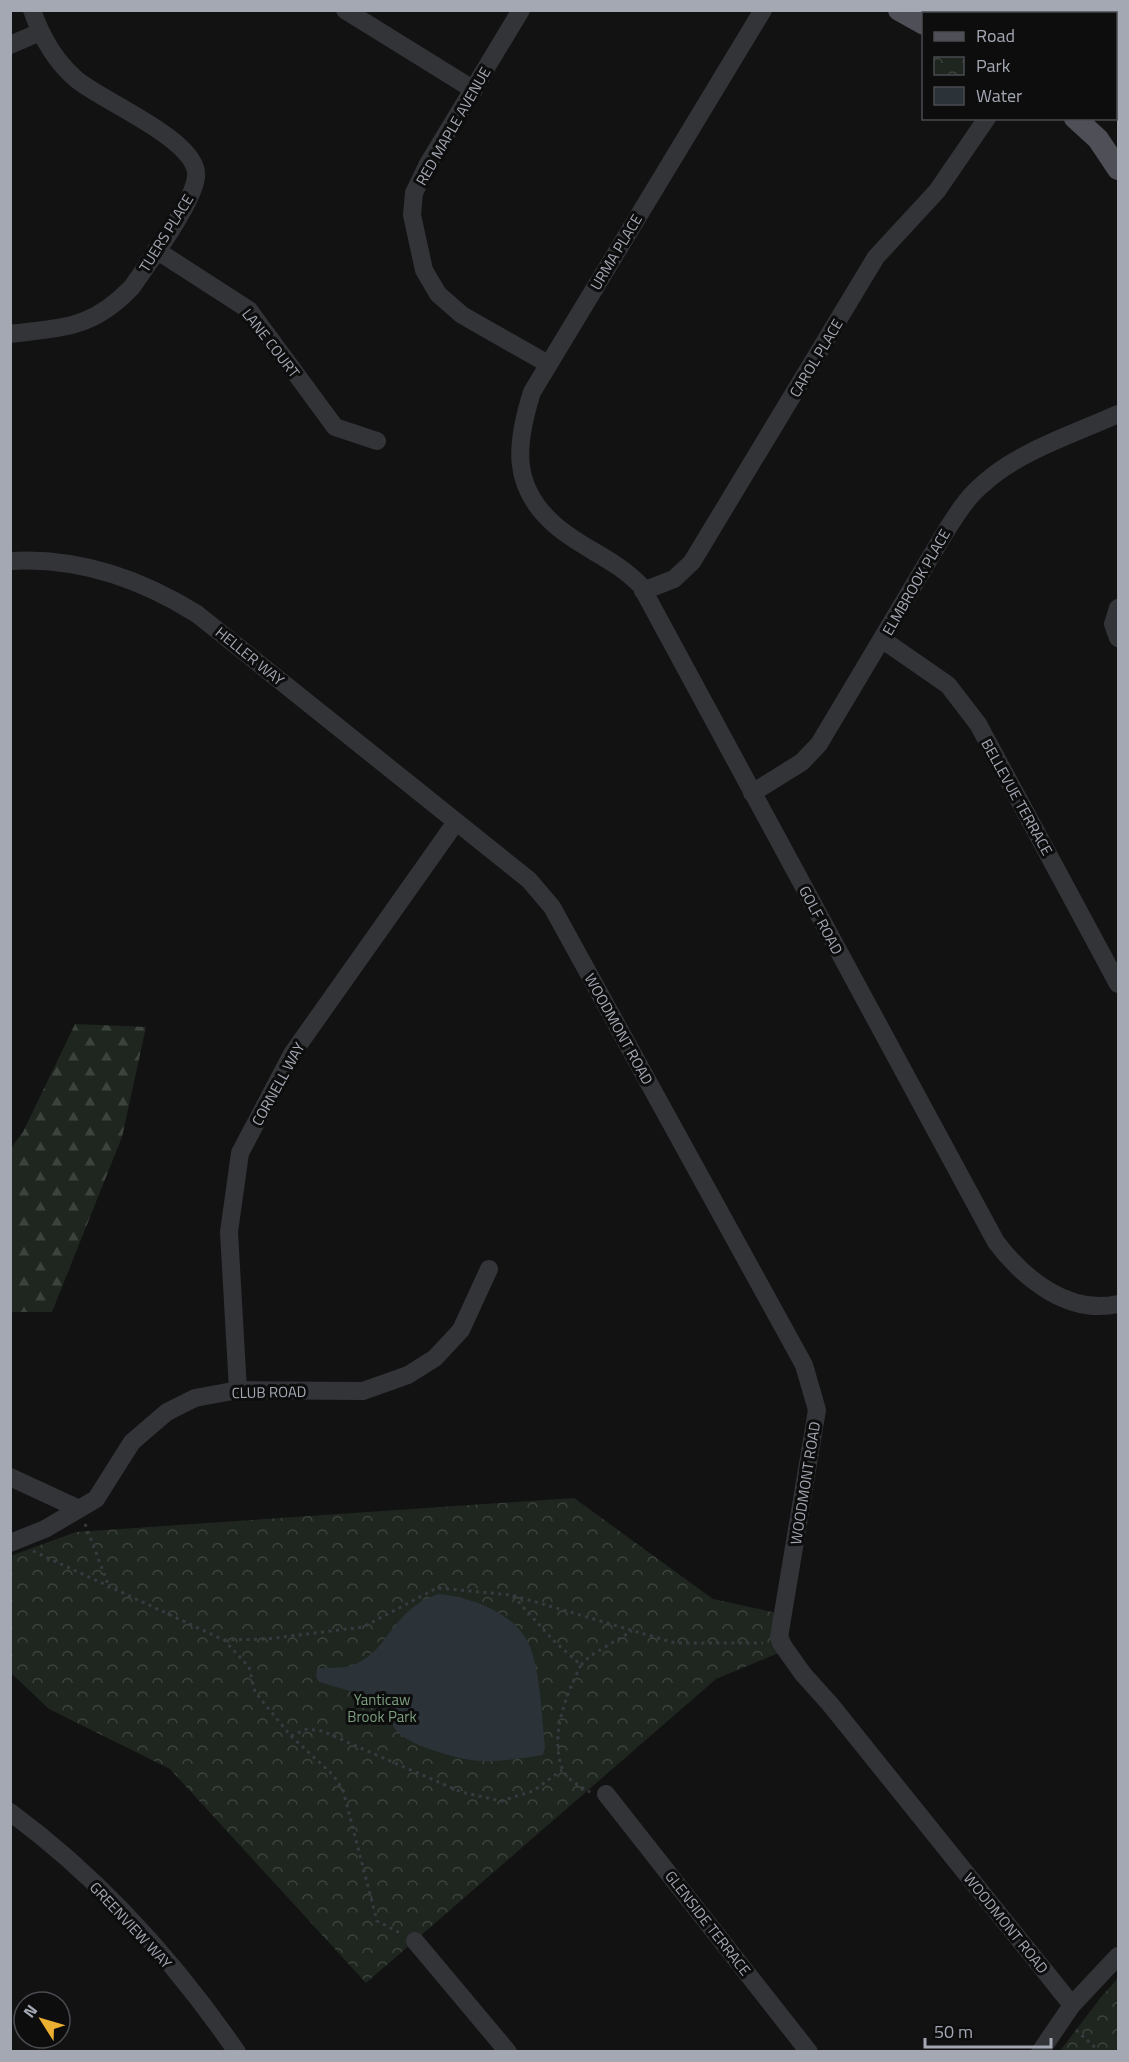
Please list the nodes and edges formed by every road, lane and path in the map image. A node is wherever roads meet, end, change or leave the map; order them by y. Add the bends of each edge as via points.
1 (32, 10) edge
2 (345, 10) edge
3 (521, 10) edge
4 (763, 10) edge
5 (899, 10) edge
6 (922, 23) edge
7 (40, 32) junction
8 (10, 45) edge
9 (474, 90) junction
10 (986, 120) edge
11 (1077, 120) edge
12 (1119, 169) edge
13 (156, 250) junction
14 (10, 334) edge
15 (548, 364) junction
16 (1119, 414) edge
17 (377, 441) dead end
18 (537, 506) joint
19 (10, 561) edge
20 (643, 591) junction
21 (1119, 608) edge
22 (1119, 638) edge
23 (882, 640) junction
24 (752, 793) junction
25 (456, 822) junction
26 (1119, 984) edge
27 (489, 1269) dead end
28 (1119, 1304) edge
29 (238, 1390) junction
30 (10, 1477) edge
31 (79, 1509) junction
32 (11, 1542) edge
33 (108, 1584) junction
34 (512, 1595) junction
35 (633, 1630) junction
36 (224, 1640) junction
37 (781, 1643) junction
38 (581, 1665) junction
39 (291, 1736) junction
40 (562, 1770) junction
41 (606, 1794) joint
42 (10, 1812) edge
43 (415, 1941) joint
44 (1119, 1956) edge
45 (1072, 2005) junction
46 (1076, 2030) dead end
47 (237, 2052) edge
48 (508, 2052) edge
49 (809, 2052) edge
50 (1040, 2052) edge
51 (1100, 2052) edge

1 - 7 street, TUERS PLACE
2 - 9 street
3 - 9 street, RED MAPLE AVENUE
4 - 15 street, URMA PLACE
5 - 6 main road
7 - 8 street
7 - 13 street, TUERS PLACE via 74,78 177,143 192,157 197,174 195,185
9 - 15 street, RED MAPLE AVENUE via 414,193 412,214 421,259 438,294 462,315
10 - 20 street, CAROL PLACE via 937,191 876,257 692,562 674,579
11 - 12 main road via 1098,139
13 - 14 street, TUERS PLACE via 132,287 93,320
13 - 17 street, LANE COURT via 249,310 335,427
15 - 18 street, URMA PLACE via 529,402 518,456 523,480
16 - 23 street, ELMBROOK PLACE via 1015,461 983,483 946,531
18 - 20 street, GOLF ROAD via 556,526 628,572
19 - 25 street, HELLER WAY via 84,566 143,584 171,598 216,629
20 - 24 street, GOLF ROAD
21 - 22 street via 1113,624
23 - 24 street, ELMBROOK PLACE via 819,744 802,762
23 - 26 street, BELLEVUE TERRACE via 948,685 978,724
24 - 28 street, GOLF ROAD via 996,1242 1032,1280 1061,1297 1092,1306
25 - 29 street, CORNELL WAY via 292,1054 240,1153 229,1232
25 - 37 street, WOODMONT ROAD via 529,880 552,906 804,1365 817,1410
27 - 29 street, CLUB ROAD via 461,1330 435,1358 408,1375 363,1391
29 - 31 street, CLUB ROAD via 195,1398 167,1412 132,1442 96,1499
30 - 31 street
31 - 32 street, CLUB ROAD via 45,1529
31 - 33 path
32 - 33 path
33 - 36 path
34 - 35 path
34 - 36 path via 437,1588 363,1627 267,1639
34 - 38 path
35 - 37 path via 675,1643
35 - 38 path
36 - 39 path via 249,1667 255,1692
37 - 45 street, WOODMONT ROAD
38 - 40 path via 566,1700 558,1738
39 - 40 path via 307,1730 322,1731 461,1792 501,1801 533,1791
39 - 43 path via 333,1774 343,1790 377,1921
40 - 41 path via 577,1786 595,1795
41 - 49 street, GLENSIDE TERRACE
42 - 47 street, GREENVIEW WAY via 50,1842 128,1917
43 - 48 street
44 - 45 street
45 - 50 street
46 - 51 path

